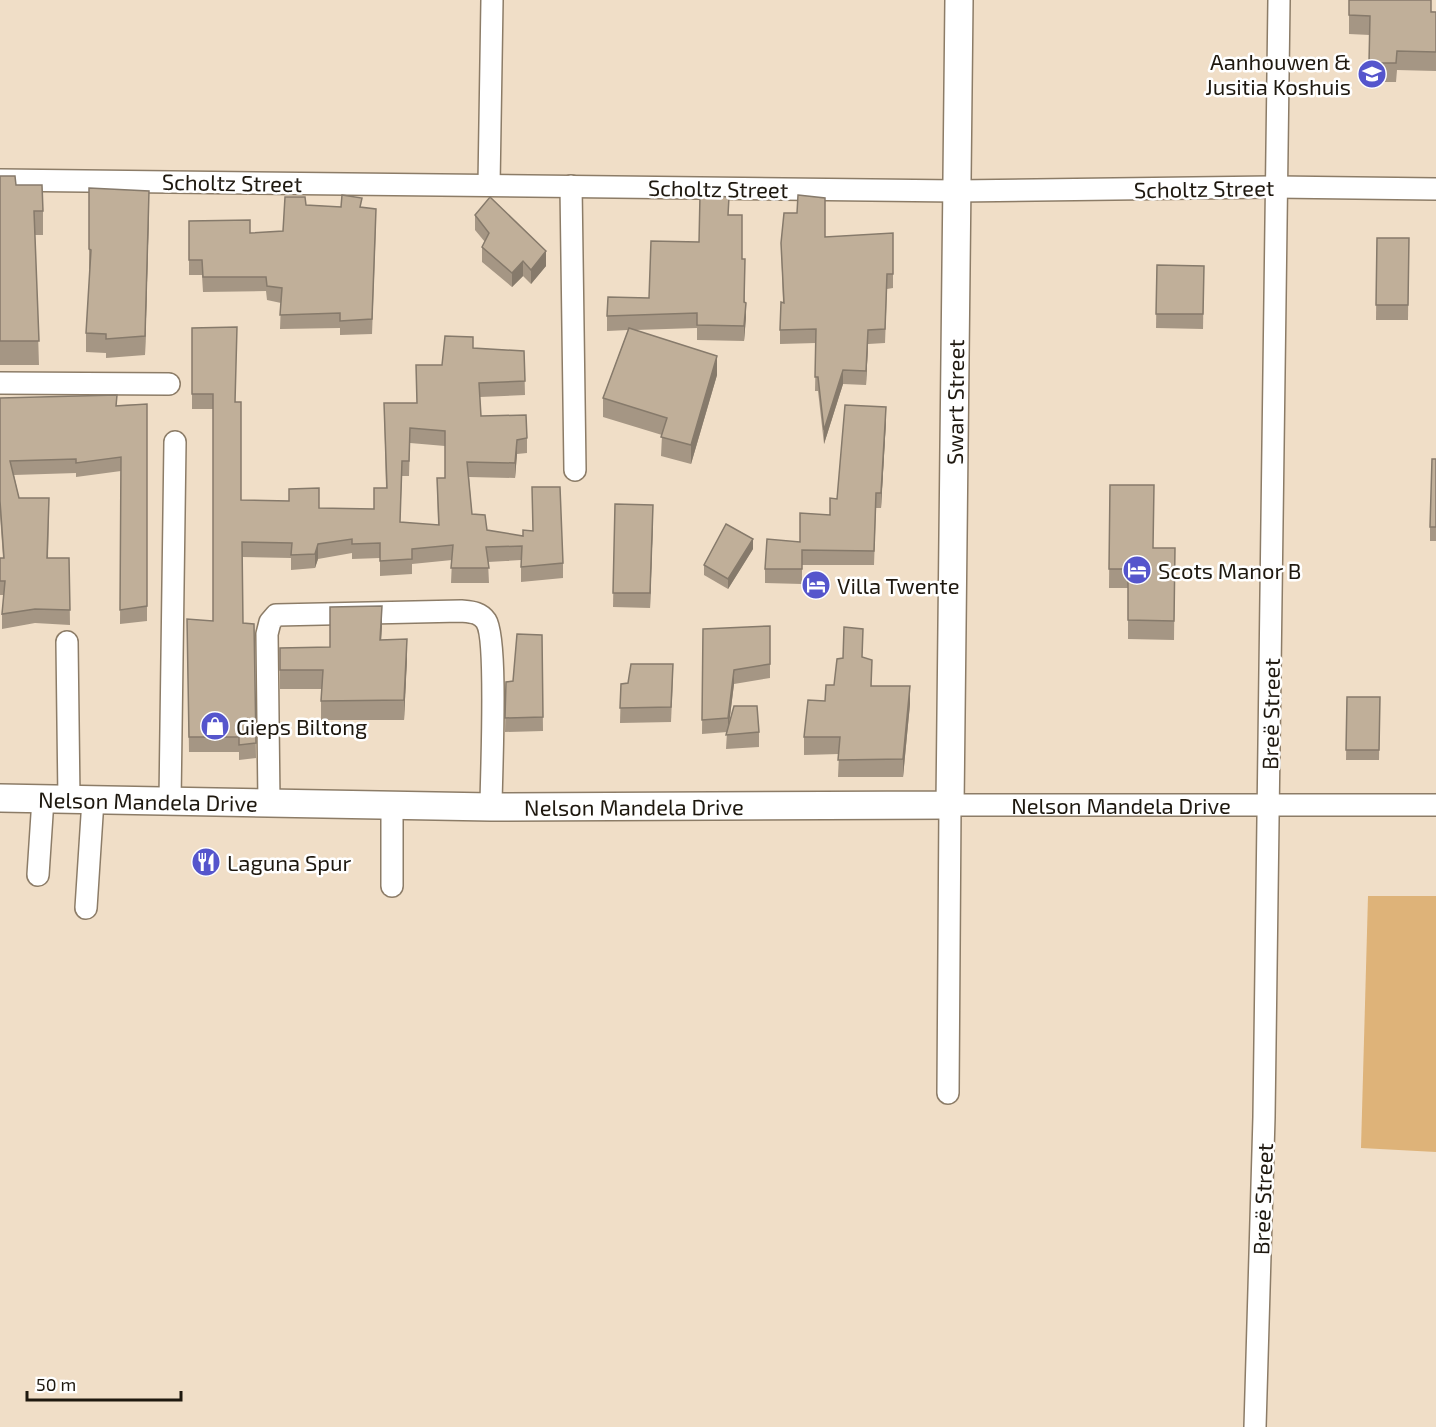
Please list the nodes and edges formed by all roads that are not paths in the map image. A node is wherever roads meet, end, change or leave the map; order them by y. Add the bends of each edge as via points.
1 (492, 0) edge
2 (959, 0) edge
3 (1279, 0) edge
4 (0, 180) edge
5 (489, 185) junction
6 (571, 186) junction
7 (1276, 187) junction
8 (1436, 189) edge
9 (957, 191) junction
10 (0, 383) edge
11 (169, 384) dead end
12 (175, 442) dead end
13 (575, 470) dead end
14 (67, 642) dead end
15 (0, 798) edge
16 (68, 800) junction
17 (170, 801) junction
18 (269, 803) junction
19 (1269, 804) junction
20 (392, 805) junction
21 (1436, 805) edge
22 (950, 806) junction
23 (491, 807) junction
24 (38, 875) dead end
25 (392, 886) dead end
26 (86, 908) dead end
27 (948, 1093) dead end
28 (1255, 1427) edge

1 - 5 street
2 - 9 main road, Swart Street
3 - 7 street, Breë Street
4 - 5 street, Scholtz Street
5 - 6 street, Scholtz Street
6 - 9 street, Scholtz Street
6 - 13 street
7 - 8 street, Scholtz Street
7 - 9 street, Scholtz Street
7 - 19 street, Breë Street
9 - 22 main road, Swart Street
10 - 11 street
12 - 17 street
14 - 16 street
15 - 16 main road, Nelson Mandela Drive
16 - 17 main road, Nelson Mandela Drive
16 - 24 street
16 - 26 street
17 - 18 main road, Nelson Mandela Drive
18 - 20 main road, Nelson Mandela Drive
18 - 23 street via 267,634 276,615 462,611 476,612 489,628
19 - 21 street, Nelson Mandela Drive
19 - 22 street, Nelson Mandela Drive
19 - 28 street, Breë Street
20 - 23 main road, Nelson Mandela Drive
20 - 25 street
22 - 23 main road, Nelson Mandela Drive
22 - 27 street

